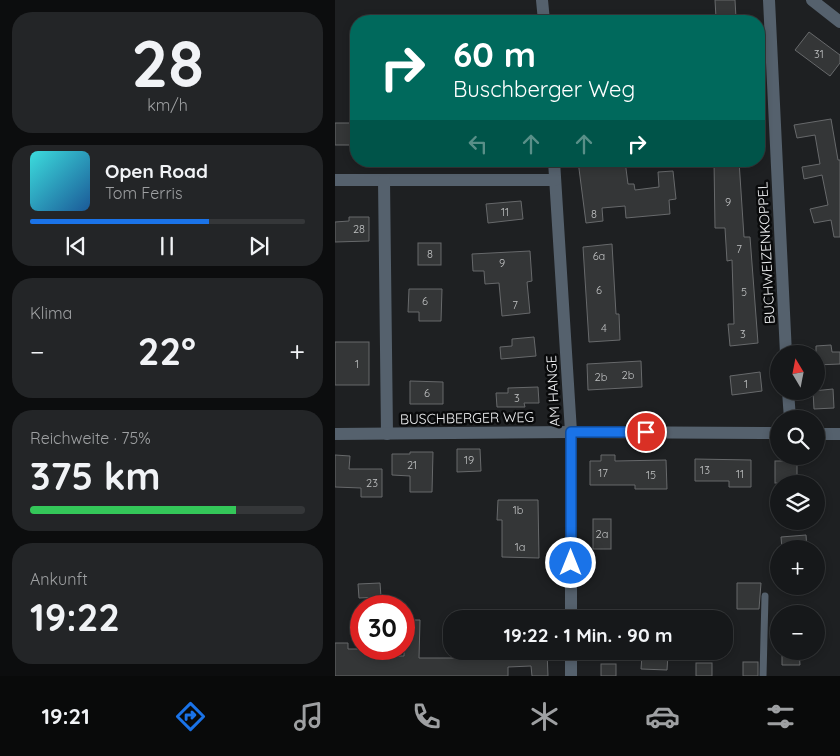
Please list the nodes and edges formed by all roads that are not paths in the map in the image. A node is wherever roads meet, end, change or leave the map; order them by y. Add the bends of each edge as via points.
1 (542, 0) edge
2 (769, 0) edge
3 (812, 0) edge
4 (543, 15) edge
5 (840, 22) edge
6 (554, 167) edge
7 (335, 180) edge
8 (383, 180) junction
9 (555, 180) junction
10 (786, 345) edge
11 (571, 432) junction
12 (770, 433) edge
13 (335, 434) edge
14 (387, 434) junction
15 (825, 434) edge
16 (840, 434) edge
17 (765, 596) dead end
18 (571, 610) edge
19 (571, 660) edge
20 (571, 676) edge
21 (763, 676) edge

1 - 4 street
2 - 10 street, BUCHWEIZENKOPPEL
3 - 5 street
6 - 9 street, AM HANGE
7 - 8 street
8 - 9 street
8 - 14 street
9 - 11 street, AM HANGE
11 - 12 street, BUSCHBERGER WEG
11 - 14 street, BUSCHBERGER WEG
11 - 18 street, AM HANGE
13 - 14 street, BUSCHBERGER WEG
15 - 16 street
17 - 21 lane
19 - 20 street

